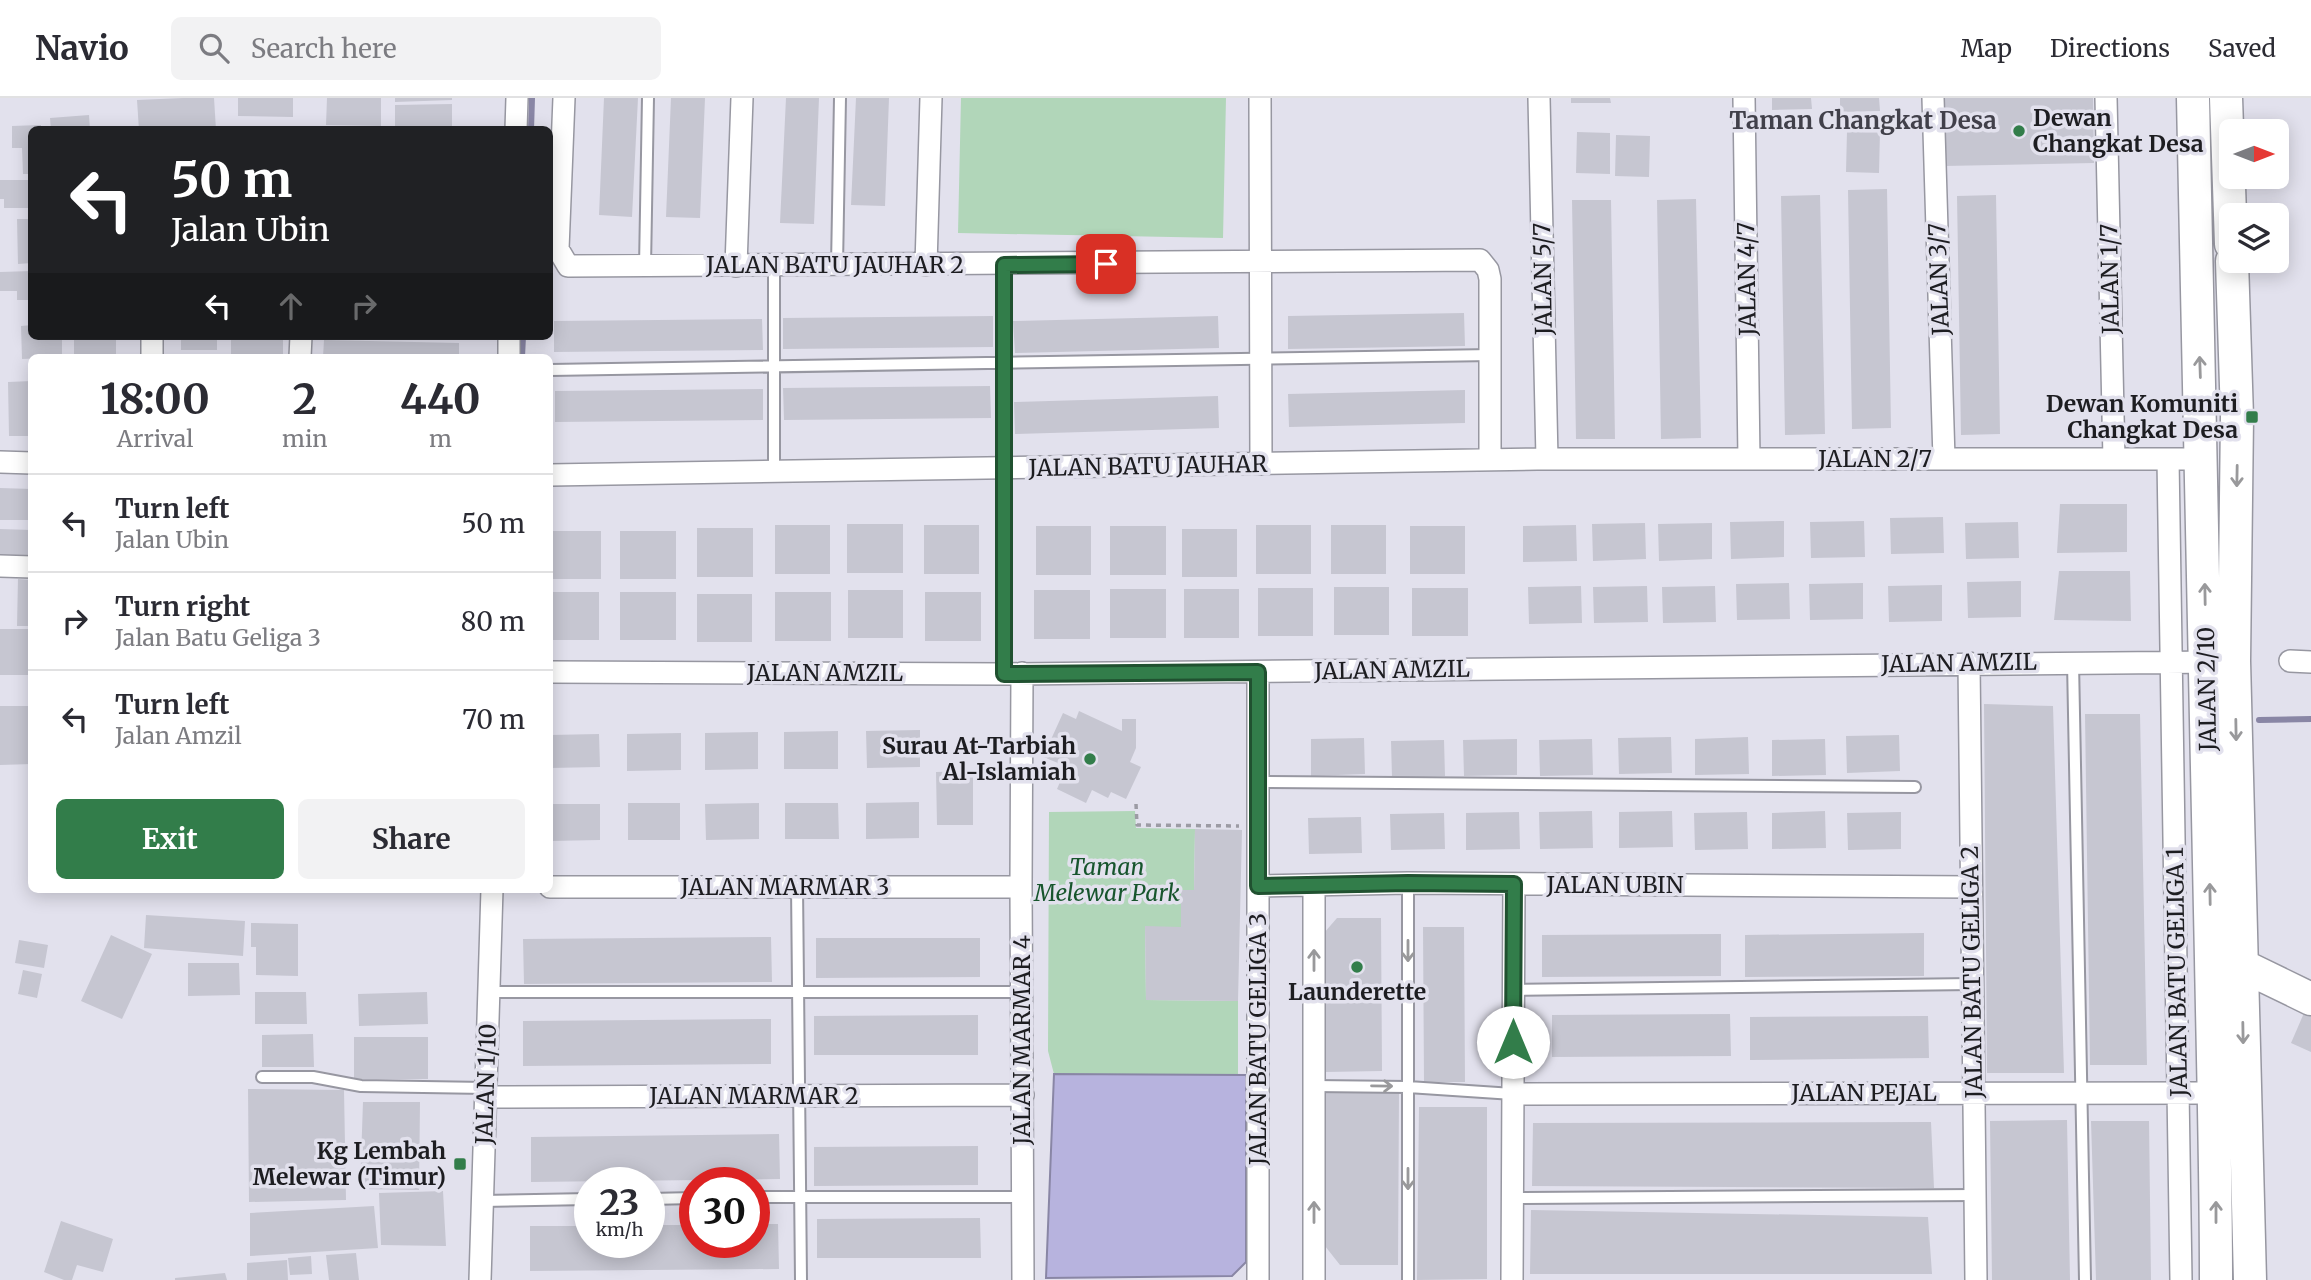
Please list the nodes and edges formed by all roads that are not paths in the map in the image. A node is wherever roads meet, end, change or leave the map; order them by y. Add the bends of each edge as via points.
1 (517, 98) edge
2 (564, 98) edge
3 (649, 98) edge
4 (742, 98) edge
5 (840, 98) edge
6 (931, 98) edge
7 (1260, 98) edge
8 (1539, 98) edge
9 (1744, 98) edge
10 (1933, 98) edge
11 (2106, 98) edge
12 (2193, 98) edge
13 (2226, 98) edge
14 (516, 126) edge
15 (2230, 203) edge
16 (1261, 262) junction
17 (926, 265) junction
18 (1004, 265) junction
19 (736, 266) junction
20 (774, 266) junction
21 (836, 266) junction
22 (645, 267) junction
23 (2232, 273) edge
24 (1492, 355) junction
25 (1261, 359) junction
26 (1004, 363) junction
27 (775, 366) junction
28 (553, 370) edge
29 (1542, 459) junction
30 (1749, 459) junction
31 (1944, 459) junction
32 (2115, 459) junction
33 (2168, 459) junction
34 (2203, 459) junction
35 (1490, 460) junction
36 (0, 461) edge
37 (28, 463) edge
38 (1261, 464) junction
39 (1004, 468) junction
40 (774, 472) junction
41 (553, 475) edge
42 (0, 566) edge
43 (28, 567) edge
44 (2073, 662) junction
45 (2220, 662) junction
46 (1969, 663) junction
47 (2172, 663) junction
48 (553, 672) edge
49 (1258, 672) junction
50 (1013, 674) junction
51 (1258, 782) junction
52 (1915, 787) dead end
53 (1408, 883) junction
54 (1514, 884) junction
55 (1314, 885) junction
56 (797, 886) junction
57 (1258, 886) junction
58 (553, 887) edge
59 (1021, 887) junction
60 (1971, 887) junction
61 (492, 893) edge
62 (2226, 963) junction
63 (1972, 984) junction
64 (1513, 990) junction
65 (798, 991) junction
66 (489, 992) junction
67 (1021, 992) junction
68 (2311, 999) edge
69 (262, 1077) dead end
70 (1313, 1086) junction
71 (1408, 1087) junction
72 (485, 1092) junction
73 (1974, 1093) junction
74 (2080, 1093) junction
75 (2179, 1093) junction
76 (2215, 1093) junction
77 (1513, 1094) junction
78 (1023, 1095) junction
79 (799, 1096) junction
80 (1975, 1195) junction
81 (770, 1197) edge
82 (800, 1197) junction
83 (1022, 1197) junction
84 (1512, 1198) junction
85 (574, 1199) edge
86 (482, 1200) junction
87 (480, 1280) edge
88 (801, 1280) edge
89 (1023, 1280) edge
90 (1258, 1280) edge
91 (1314, 1280) edge
92 (1408, 1280) edge
93 (1512, 1280) edge
94 (1976, 1280) edge
95 (2084, 1280) edge
96 (2181, 1280) edge
97 (2216, 1280) edge
98 (2250, 1280) edge

1 - 14 street
2 - 22 street, JALAN BATU JAUHAR 2 via 558,249 568,266
3 - 22 lane
4 - 19 street
5 - 21 lane
6 - 17 street
7 - 16 street
8 - 29 street, JALAN 5/7
9 - 30 street, JALAN 4/7
10 - 31 street, JALAN 3/7
11 - 32 street, JALAN 1/7
34 -> 12 street, JALAN 2/10
13 - 15 street
16 - 18 street, JALAN BATU JAUHAR 2
16 - 24 street, JALAN BATU JAUHAR 2 via 1480,260 1490,279
16 - 25 street
17 - 18 street, JALAN BATU JAUHAR 2
17 - 21 street, JALAN BATU JAUHAR 2
18 - 26 lane
19 - 20 street, JALAN BATU JAUHAR 2
19 - 22 street, JALAN BATU JAUHAR 2
20 - 21 street, JALAN BATU JAUHAR 2
20 - 27 lane
23 -> 45 street, JALAN 2/10 via 2237,417
24 - 25 lane
24 - 35 street
25 - 26 lane
25 - 38 street
26 - 27 lane
26 - 39 lane
27 - 28 lane
27 - 40 lane
29 - 30 street, JALAN 2/7
29 - 35 street, JALAN BATU JAUHAR
30 - 31 street, JALAN 2/7
31 - 32 street, JALAN 2/7
32 - 33 street, JALAN 2/7
33 - 34 street, JALAN 2/7
33 - 47 street, JALAN BATU GELIGA 1
45 -> 34 street, JALAN 2/10
35 - 38 street, JALAN BATU JAUHAR
36 - 37 street
38 - 39 street, JALAN BATU JAUHAR
39 - 40 street, JALAN BATU JAUHAR
39 - 50 lane
40 - 41 street, JALAN BATU JAUHAR
42 - 43 street
44 - 46 street, JALAN AMZIL
44 - 47 street, JALAN AMZIL
44 - 74 lane
45 - 47 street, JALAN AMZIL
45 - 62 street, JALAN 2/10
46 - 49 street, JALAN AMZIL
46 - 60 street, JALAN BATU GELIGA 2
47 - 75 street, JALAN BATU GELIGA 1
48 - 50 street, JALAN AMZIL
49 - 50 street, JALAN AMZIL
49 - 51 street, JALAN BATU GELIGA 3
50 - 59 street, JALAN MARMAR 4
51 - 52 lane
51 - 57 street, JALAN BATU GELIGA 3
53 - 54 street, JALAN UBIN
53 - 55 street, JALAN UBIN
53 -> 71 lane
54 - 60 street, JALAN UBIN
54 - 64 street
55 - 57 street, JALAN UBIN
70 -> 55 street
56 - 58 street, JALAN MARMAR 3
56 - 59 street, JALAN MARMAR 3
56 - 65 lane
57 - 90 street, JALAN BATU GELIGA 3
59 - 67 street, JALAN MARMAR 4
60 - 63 street, JALAN BATU GELIGA 2
61 - 66 street, JALAN 1/10
62 - 68 street
62 - 76 street, JALAN 2/10
62 -> 98 street, JALAN 2/10
63 - 64 lane
63 - 73 street, JALAN BATU GELIGA 2
64 - 77 street
65 - 66 lane
65 - 67 lane
65 - 79 lane
66 - 72 street, JALAN 1/10
67 - 78 street, JALAN MARMAR 4
69 - 72 lane
70 -> 71 lane
91 -> 70 street
71 - 77 lane
71 -> 92 lane
72 - 79 street, JALAN MARMAR 2
72 - 86 street, JALAN 1/10
73 - 74 street, JALAN PEJAL
73 - 77 street, JALAN PEJAL
73 - 80 street, JALAN BATU GELIGA 2
74 - 75 street, JALAN PEJAL
74 - 95 lane
75 - 76 street, JALAN PEJAL
75 - 96 street, JALAN BATU GELIGA 1
97 -> 76 street, JALAN 2/10
77 - 84 street
78 - 79 street, JALAN MARMAR 2
78 - 83 street, JALAN MARMAR 4
79 - 82 lane
80 - 84 lane
80 - 94 street, JALAN BATU GELIGA 2
81 - 82 lane
82 - 83 lane
82 - 88 lane
83 - 89 street, JALAN MARMAR 4
84 - 93 street
85 - 86 lane
86 - 87 street, JALAN 1/10

